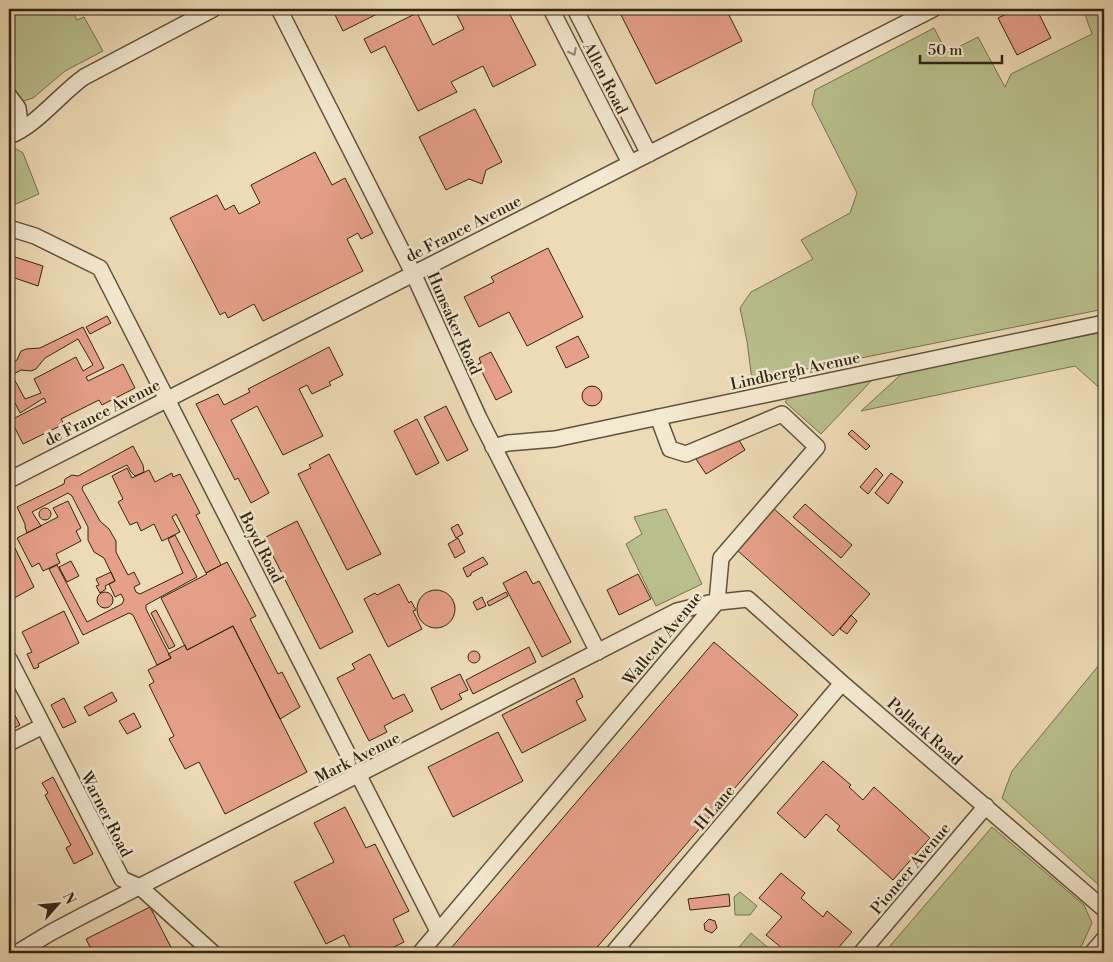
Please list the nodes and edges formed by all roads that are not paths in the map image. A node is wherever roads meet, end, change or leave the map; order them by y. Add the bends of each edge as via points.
1 (213, 9) edge
2 (280, 9) edge
3 (551, 9) edge
4 (575, 9) edge
5 (933, 9) edge
6 (9, 96) edge
7 (15, 133) edge
8 (649, 154) junction
9 (630, 163) junction
10 (9, 228) edge
11 (413, 273) junction
12 (1104, 323) edge
13 (166, 398) junction
14 (658, 417) junction
15 (494, 447) junction
16 (9, 480) edge
17 (717, 602) junction
18 (598, 652) junction
19 (9, 659) edge
20 (842, 683) junction
21 (43, 726) junction
22 (9, 743) edge
23 (359, 775) junction
24 (986, 806) junction
25 (140, 887) junction
26 (1104, 909) edge
27 (438, 931) junction
28 (1104, 939) edge
29 (17, 953) edge
30 (213, 953) edge
31 (420, 953) edge
32 (613, 953) edge
33 (861, 953) edge
34 (1092, 953) edge

1 - 7 street via 84,77
2 - 11 street, Hunsaker Road
3 -> 9 street, Allen Road
4 - 8 street, Allen Road
5 - 8 street, de France Avenue
6 - 7 street via 18,108
8 - 9 street, de France Avenue
9 - 11 street, de France Avenue
10 - 13 street, Boyd Road via 35,236 100,268
11 - 13 street, de France Avenue
11 - 15 street, Hunsaker Road
12 - 14 street, Lindbergh Avenue
13 - 16 street, de France Avenue
13 - 23 street, Boyd Road
14 - 15 street, Lindbergh Avenue via 555,439
14 - 17 street, Wallcott Avenue via 670,449 686,454 782,414 817,448 721,558
15 - 18 street, Hunsaker Road
17 - 18 street, Mark Avenue via 677,612
17 - 20 street, Pollack Road via 748,599
17 - 27 street, Wallcott Avenue
18 - 23 street, Mark Avenue
19 - 21 street, Warner Road
20 - 24 street, Pollack Road
20 - 32 street, H Lane
21 - 22 street
21 - 25 street, Warner Road via 122,879
23 - 25 street, Mark Avenue
23 - 27 street, Boyd Road
24 - 26 street, Pollack Road
24 - 33 street, Pioneer Avenue
25 - 29 street, Mark Avenue via 50,932
25 - 30 street, Warner Road
27 - 31 street, Wallcott Avenue
28 - 34 street

